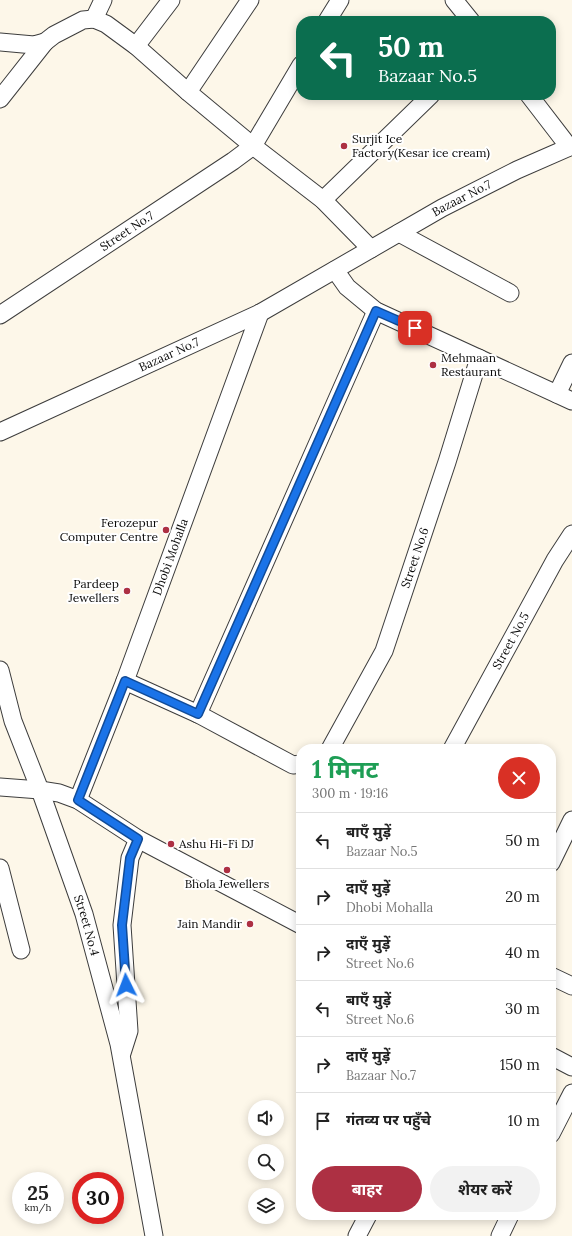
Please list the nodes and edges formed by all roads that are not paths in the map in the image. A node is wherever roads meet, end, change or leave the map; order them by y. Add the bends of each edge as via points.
1 (103, 0) edge
2 (171, 0) edge
3 (250, 0) edge
4 (340, 0) edge
5 (454, 0) edge
6 (330, 16) edge
7 (467, 16) edge
8 (94, 19) junction
9 (0, 42) edge
10 (45, 42) junction
11 (136, 46) junction
12 (296, 73) edge
13 (188, 92) junction
14 (0, 99) edge
15 (426, 100) edge
16 (533, 100) edge
17 (253, 146) junction
18 (570, 146) edge
19 (323, 200) junction
20 (399, 233) junction
21 (371, 249) junction
22 (335, 270) junction
23 (510, 293) dead end
24 (376, 311) junction
25 (260, 313) junction
26 (0, 315) edge
27 (480, 358) junction
28 (572, 363) edge
29 (565, 397) edge
30 (0, 432) edge
31 (572, 534) edge
32 (0, 670) edge
33 (125, 681) junction
34 (198, 714) junction
35 (334, 744) edge
36 (455, 744) edge
37 (296, 765) edge
38 (0, 787) edge
39 (40, 790) junction
40 (78, 800) junction
41 (572, 820) edge
42 (138, 839) junction
43 (556, 853) edge
44 (0, 868) edge
45 (296, 923) edge
46 (21, 950) dead end
47 (556, 978) edge
48 (572, 986) edge
49 (122, 1055) junction
50 (556, 1059) edge
51 (572, 1068) edge
52 (572, 1092) edge
53 (556, 1124) edge
54 (365, 1220) edge
55 (508, 1220) edge
56 (154, 1236) edge
57 (357, 1236) edge
58 (500, 1236) edge

1 - 8 street
2 - 11 street
3 - 13 street
4 - 6 street
5 - 7 street
8 - 10 street via 83,20 68,27
8 - 11 street via 106,24
9 - 10 street via 34,45
10 - 14 street
11 - 13 street
12 - 17 street, Street No.7
13 - 17 street
15 - 19 street
16 - 18 street
17 - 19 street
17 - 26 street, Street No.7
18 - 20 street, Bazaar No.7 via 442,208
19 - 21 street
20 - 21 street, Bazaar No.7
20 - 23 street
21 - 22 street, Bazaar No.7
22 - 24 street via 346,287
22 - 25 street, Bazaar No.7
24 - 27 street
24 - 34 street
25 - 30 street, Bazaar No.7
25 - 33 street, Dhobi Mohalla
27 - 29 street
27 - 35 street, Street No.6 via 384,651
28 - 29 street
31 - 36 street, Street No.5 via 555,560
32 - 39 street, Street No.4 via 13,721
33 - 34 street
33 - 40 street, Dhobi Mohalla
34 - 37 street
38 - 39 street
39 - 40 street
39 - 49 street, Street No.4 via 84,914
40 - 42 street
41 - 43 street
42 - 45 street
42 - 49 street via 130,858 122,925 129,1031
44 - 46 street
47 - 48 street
49 - 56 street, Street No.4
50 - 51 street
52 - 53 street
54 - 57 street
55 - 58 street

